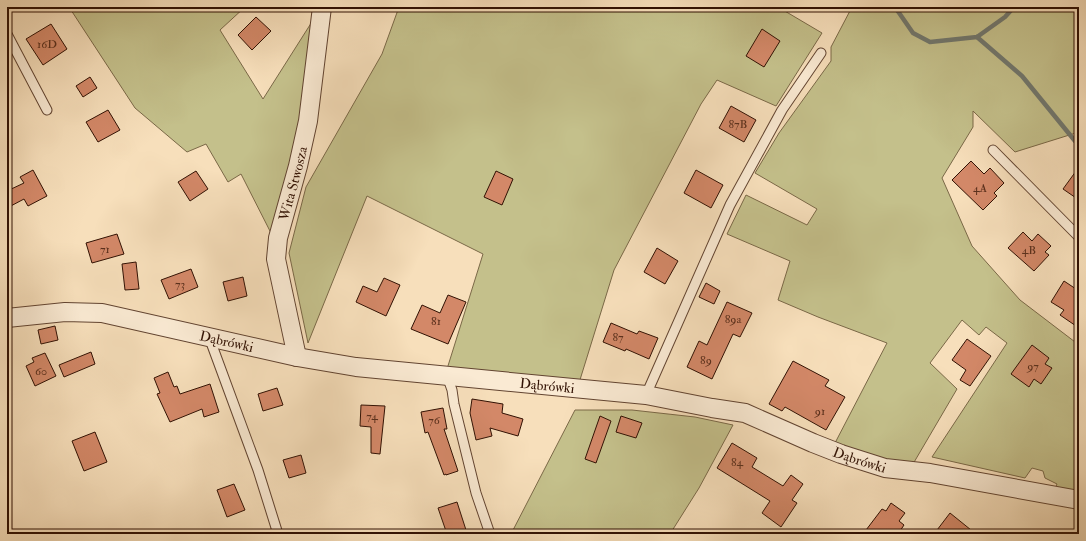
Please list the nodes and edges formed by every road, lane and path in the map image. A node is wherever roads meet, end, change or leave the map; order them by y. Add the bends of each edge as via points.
1 (322, 7) edge
2 (7, 34) edge
3 (821, 53) dead end
4 (47, 110) dead end
5 (993, 150) dead end
6 (1079, 237) edge
7 (7, 318) edge
8 (209, 337) junction
9 (297, 357) junction
10 (447, 376) junction
11 (646, 395) junction
12 (1079, 500) edge
13 (278, 534) edge
14 (490, 534) edge

1 - 9 street, Wita Stwosza via 308,121 278,238 276,259
2 - 4 lane
3 - 11 lane via 782,110 730,205
5 - 6 lane
7 - 8 street, Dąbrówki via 65,312 102,313
8 - 9 street, Dąbrówki
8 - 13 lane via 258,470
9 - 10 street, Dąbrówki via 356,367
10 - 11 street, Dąbrówki
10 - 14 lane via 476,494
11 - 12 street, Dąbrówki via 745,413 841,454 885,468 930,473

